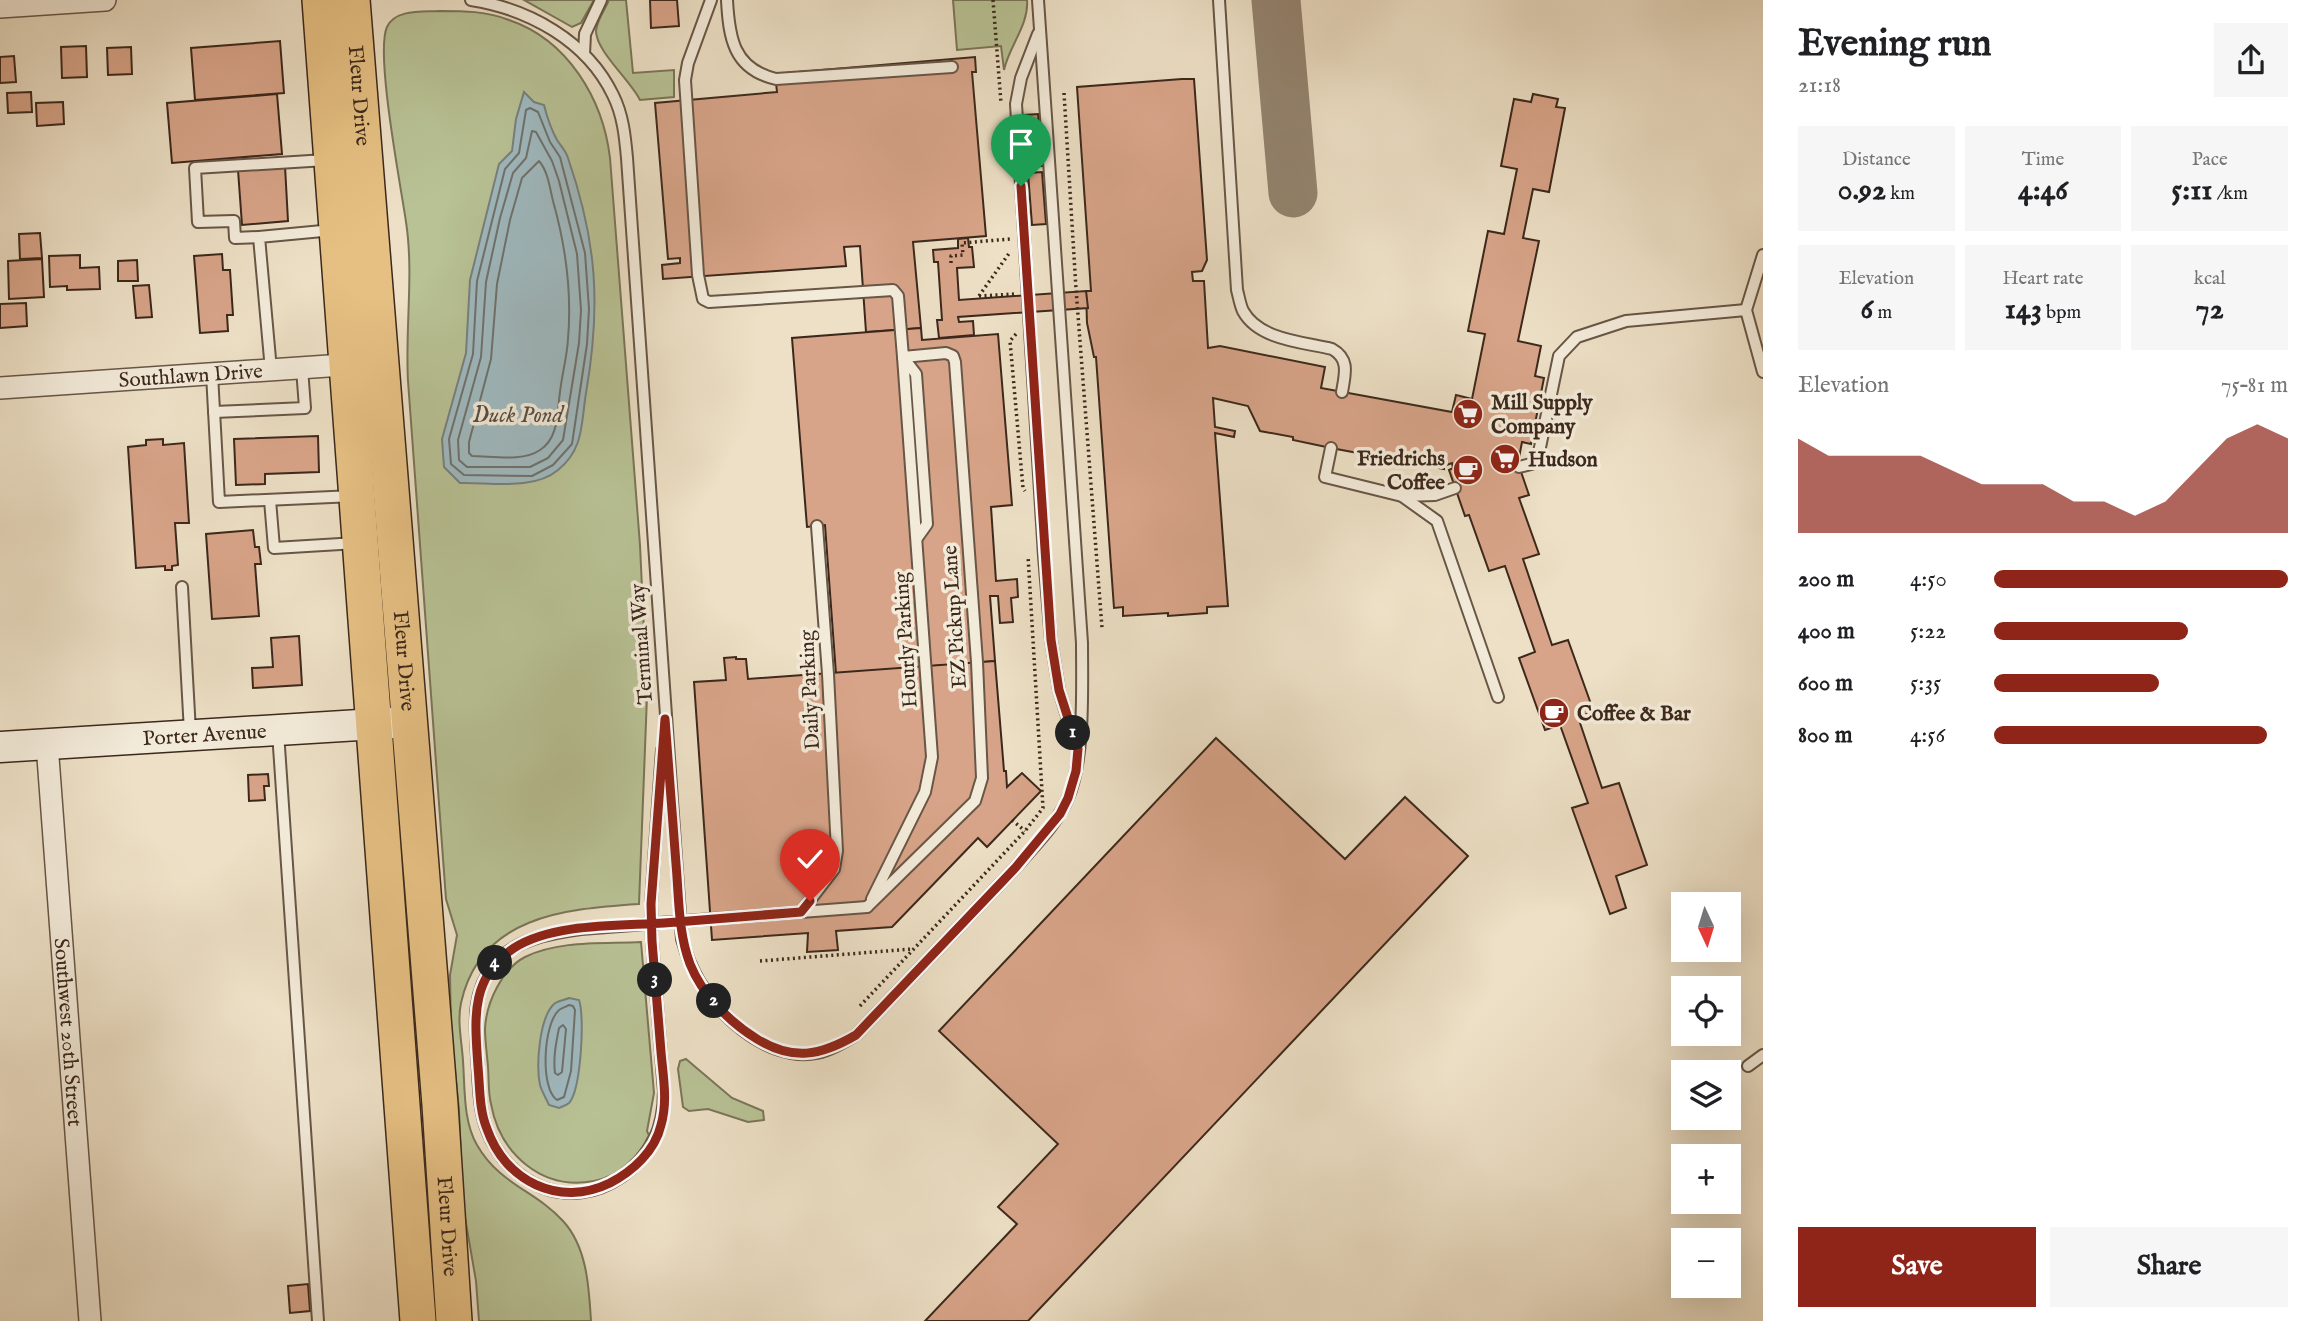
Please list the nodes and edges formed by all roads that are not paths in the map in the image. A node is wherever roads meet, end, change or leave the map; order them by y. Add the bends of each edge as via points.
1 (106, 0) edge
2 (320, 0) edge
3 (352, 0) edge
4 (471, 0) edge
5 (601, 0) edge
6 (711, 0) edge
7 (727, 0) edge
8 (1038, 0) edge
9 (1219, 0) edge
10 (0, 7) edge
11 (1040, 32) junction
12 (584, 54) junction
13 (952, 67) dead end
14 (332, 159) junction
15 (337, 230) junction
16 (259, 237) junction
17 (1763, 254) edge
18 (1746, 310) junction
19 (903, 356) junction
20 (381, 361) junction
21 (347, 365) junction
22 (302, 368) junction
23 (271, 370) junction
24 (1763, 372) edge
25 (212, 374) junction
26 (0, 388) edge
27 (1342, 392) dead end
28 (214, 412) junction
29 (1331, 448) dead end
30 (1519, 467) dead end
31 (1455, 488) dead end
32 (357, 496) junction
33 (1402, 496) junction
34 (270, 500) junction
35 (817, 526) dead end
36 (360, 542) junction
37 (182, 587) dead end
38 (1498, 697) dead end
39 (665, 719) junction
40 (408, 722) junction
41 (373, 724) junction
42 (278, 730) junction
43 (190, 735) junction
44 (47, 744) junction
45 (0, 747) edge
46 (1078, 749) junction
47 (867, 907) junction
48 (801, 912) junction
49 (1763, 1055) edge
50 (1748, 1066) dead end
51 (90, 1321) edge
52 (318, 1321) edge
53 (418, 1321) edge
54 (454, 1321) edge

1 - 10 street
2 - 14 main road, Fleur Drive
3 - 20 main road, Fleur Drive
4 - 12 lane, Terminal Way via 527,15
5 - 12 lane via 585,34
6 - 19 lane via 685,80 703,299 893,290 898,296
7 - 13 lane via 734,47 744,62 765,76 776,79
8 - 11 lane, Terminal Way
9 - 27 lane via 1237,290 1242,310 1265,332 1340,353 1346,371
11 - 46 lane, Terminal Way via 1082,643
11 - 46 lane via 1016,104 1051,640 1059,690
12 - 39 lane, Terminal Way via 614,96 625,135
14 - 15 main road, Fleur Drive
14 - 16 lane via 195,168 198,222 233,221 235,238
15 - 16 lane
15 - 21 main road, Fleur Drive
16 - 23 lane
17 - 18 lane
18 - 24 lane
18 - 30 lane via 1626,321 1577,337 1559,356 1538,457
19 - 47 lane, Hourly Parking via 932,757 925,792
19 - 47 lane, EZ Pickup Lane via 946,353 953,355 955,362 982,778 975,801
20 - 21 street, Southlawn Drive
20 - 40 main road, Fleur Drive
21 - 22 street, Southlawn Drive
21 - 32 main road, Fleur Drive
22 - 23 street, Southlawn Drive
22 - 28 lane via 305,408
23 - 25 street, Southlawn Drive
25 - 26 street, Southlawn Drive
25 - 28 lane
28 - 34 lane via 219,502
29 - 33 lane via 1325,477
31 - 33 lane via 1435,495
32 - 34 lane
32 - 36 main road, Fleur Drive
33 - 38 lane via 1437,521
34 - 36 lane via 274,548
35 - 48 lane, Daily Parking via 836,851 834,869
36 - 41 main road, Fleur Drive
37 - 43 lane
39 - 46 lane, Terminal Way, bridge via 682,939 691,966 738,1027 775,1050 816,1054 856,1035 1039,840 1068,798
39 - 48 lane, bridge via 651,904 652,941 664,1091 663,1119 654,1142 633,1168 604,1186 560,1192 539,1188 503,1160 482,1113 475,1021 477,999 495,963 515,947 563,931
40 - 41 street, Porter Avenue
40 - 54 main road, Fleur Drive
41 - 42 street, Porter Avenue
41 - 53 main road, Fleur Drive
42 - 43 street, Porter Avenue
42 - 52 lane
43 - 44 street, Porter Avenue
44 - 45 street, Porter Avenue
44 - 51 street, Southwest 20th Street
47 - 48 lane
49 - 50 lane

